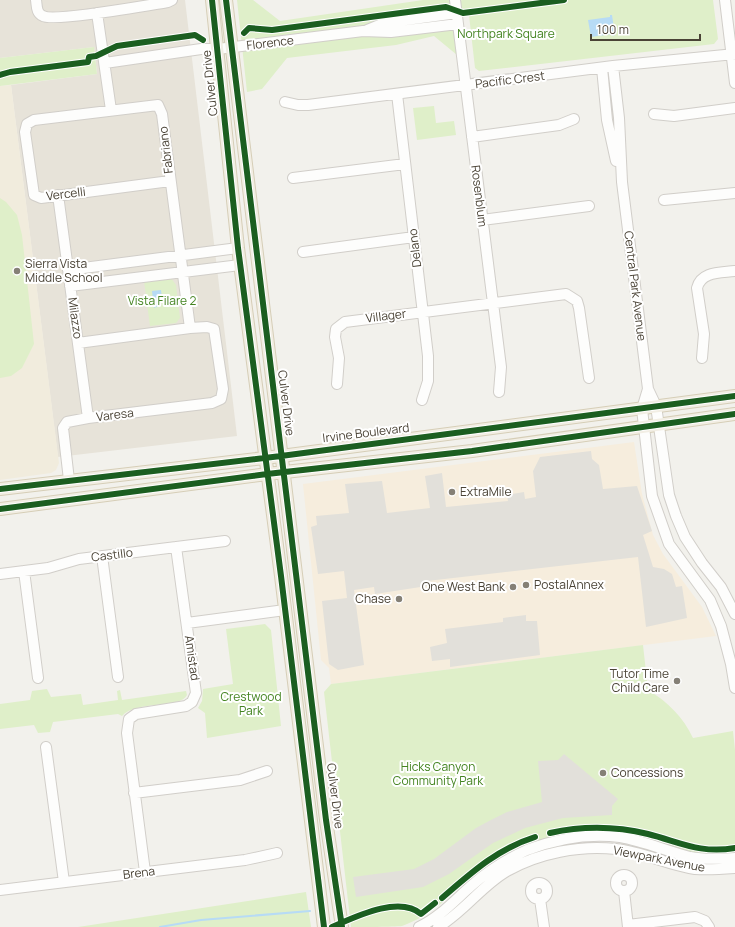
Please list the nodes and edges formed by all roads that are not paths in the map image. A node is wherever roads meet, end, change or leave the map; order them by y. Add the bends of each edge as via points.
1 (36, 0) edge
2 (172, 0) edge
3 (212, 0) edge
4 (226, 0) edge
5 (455, 0) edge
6 (725, 0) edge
7 (97, 13) junction
8 (457, 13) junction
9 (458, 24) junction
10 (363, 31) junction
11 (232, 47) junction
12 (218, 49) junction
13 (733, 54) edge
14 (105, 63) junction
15 (613, 66) junction
16 (602, 68) junction
17 (735, 83) edge
18 (465, 86) junction
19 (397, 94) junction
20 (285, 102) dead end
21 (735, 108) edge
22 (111, 110) junction
23 (654, 114) dead end
24 (574, 119) dead end
25 (26, 124) joint
26 (472, 137) junction
27 (405, 164) junction
28 (293, 178) dead end
29 (170, 182) junction
30 (622, 182) junction
31 (735, 192) edge
32 (58, 195) junction
33 (664, 200) dead end
34 (588, 206) dead end
35 (482, 220) junction
36 (414, 237) junction
37 (238, 248) junction
38 (303, 252) dead end
39 (181, 256) junction
40 (240, 265) junction
41 (68, 270) junction
42 (735, 271) edge
43 (183, 272) junction
44 (70, 286) junction
45 (493, 304) junction
46 (423, 311) junction
47 (190, 328) junction
48 (78, 343) junction
49 (702, 358) dead end
50 (589, 378) dead end
51 (337, 384) dead end
52 (648, 389) junction
53 (499, 392) dead end
54 (735, 396) edge
55 (422, 400) dead end
56 (656, 406) junction
57 (642, 409) junction
58 (735, 414) edge
59 (88, 418) junction
60 (658, 424) junction
61 (644, 427) junction
62 (281, 456) junction
63 (265, 457) junction
64 (283, 472) junction
65 (267, 474) junction
66 (69, 480) junction
67 (0, 489) edge
68 (0, 510) edge
69 (225, 541) dead end
70 (176, 547) junction
71 (102, 556) junction
72 (24, 571) junction
73 (0, 574) edge
74 (734, 608) edge
75 (285, 610) junction
76 (187, 623) junction
77 (118, 677) dead end
78 (38, 678) dead end
79 (735, 688) edge
80 (46, 747) dead end
81 (267, 771) dead end
82 (134, 793) junction
83 (545, 844) junction
84 (277, 853) dead end
85 (548, 855) junction
86 (735, 858) edge
87 (735, 868) edge
88 (145, 872) junction
89 (64, 882) junction
90 (0, 890) edge
91 (624, 891) dead end
92 (540, 899) dead end
93 (628, 926) edge
94 (324, 927) edge
95 (342, 927) edge
96 (419, 927) edge
97 (438, 927) edge
98 (544, 927) edge
99 (708, 927) edge

1 - 7 street via 37,10 43,17
2 - 7 street
3 - 12 main road, Culver Drive
4 - 11 main road, Culver Drive
5 - 8 street, Rosenblum
6 - 13 street
7 - 14 street
8 - 9 street, Rosenblum
8 - 10 street, Florence via 384,23
9 - 10 street, Florence via 391,32
9 - 18 street, Rosenblum
10 - 11 street, Florence
11 - 12 street, Florence
11 - 62 main road, Culver Drive
12 - 14 street, Florence via 201,49
12 - 37 main road, Culver Drive
13 - 15 street, Pacific Crest
13 - 17 street
14 - 22 street
15 - 16 street, Pacific Crest
15 - 30 street, Central Park Avenue
16 - 18 street, Pacific Crest
16 - 30 street, Central Park Avenue via 607,120
18 - 19 street, Pacific Crest
18 - 26 street, Rosenblum
19 - 20 street, Pacific Crest via 308,105
19 - 27 street, Delano
21 - 23 street via 674,116
22 - 25 street, Fabriano via 34,120
22 - 29 street, Fabriano via 158,105 162,114
24 - 26 street via 559,125
25 - 32 street, Vercelli via 34,195 41,198
26 - 35 street, Rosenblum
27 - 28 street
27 - 36 street, Delano
29 - 32 street, Vercelli
29 - 39 street, Fabriano
30 - 52 street, Central Park Avenue
31 - 33 street
32 - 41 street, Milazzo
34 - 35 street
35 - 45 street, Rosenblum
36 - 38 street
36 - 46 street, Delano
37 - 39 street
37 - 40 main road, Culver Drive
39 - 41 street
39 - 43 street, Fabriano
40 - 43 street
40 - 63 main road, Culver Drive
41 - 44 street, Milazzo
42 - 49 street via 709,275 699,282 704,334
43 - 44 street
43 - 47 street, Fabriano
44 - 48 street, Milazzo
45 - 46 street, Villager
45 - 50 street, Villager via 566,294 572,296 579,308
45 - 53 street, Rosenblum via 501,367
46 - 51 street, Villager via 352,320 340,325 336,329 335,337 339,358
46 - 55 street, Delano via 429,372
47 - 48 street
47 - 59 street, Varesa via 214,329 223,390 221,399 212,403
48 - 59 street, Milazzo
52 - 56 street, Central Park Avenue
52 - 57 street, Central Park Avenue
54 - 56 main road, Irvine Boulevard
56 - 57 main road, Irvine Boulevard
56 - 60 street, Central Park Avenue
57 - 61 street, Central Park Avenue
57 - 62 main road, Irvine Boulevard
58 - 60 main road
59 - 66 street, Varesa via 68,422 63,428
60 - 61 main road
60 - 74 street, Central Park Avenue via 669,495 676,516 685,537
61 - 64 main road
61 - 79 street, Central Park Avenue via 652,496 660,519 669,544 710,600 732,664
62 - 63 main road, Irvine Boulevard
62 - 64 main road, Culver Drive
63 - 65 main road, Culver Drive
63 - 66 main road, Irvine Boulevard
64 - 65 main road
64 - 95 main road, Culver Drive via 300,590 326,820
65 - 68 main road
65 - 75 main road, Culver Drive
66 - 67 main road, Irvine Boulevard
69 - 70 street, Castillo
70 - 71 street, Castillo
70 - 76 street, Amistad
71 - 72 street, Castillo
71 - 77 street
72 - 73 street, Castillo
72 - 78 street
75 - 76 street
75 - 94 main road, Culver Drive
76 - 82 street, Amistad via 196,693 194,700 189,705 179,708 136,714 129,719 127,733
80 - 89 street
81 - 82 street via 240,780
82 - 88 street
83 - 85 street
83 - 86 street, Viewpark Avenue via 583,836 619,837 691,857
83 - 96 street, Viewpark Avenue via 494,868 446,909
84 - 88 street, Brena via 245,860
85 - 87 street, Viewpark Avenue via 578,850 615,849 695,868
85 - 97 street, Viewpark Avenue via 506,872
88 - 89 street, Brena
89 - 90 street, Brena
91 - 93 street
92 - 98 street
93 - 99 street via 695,917 705,921

